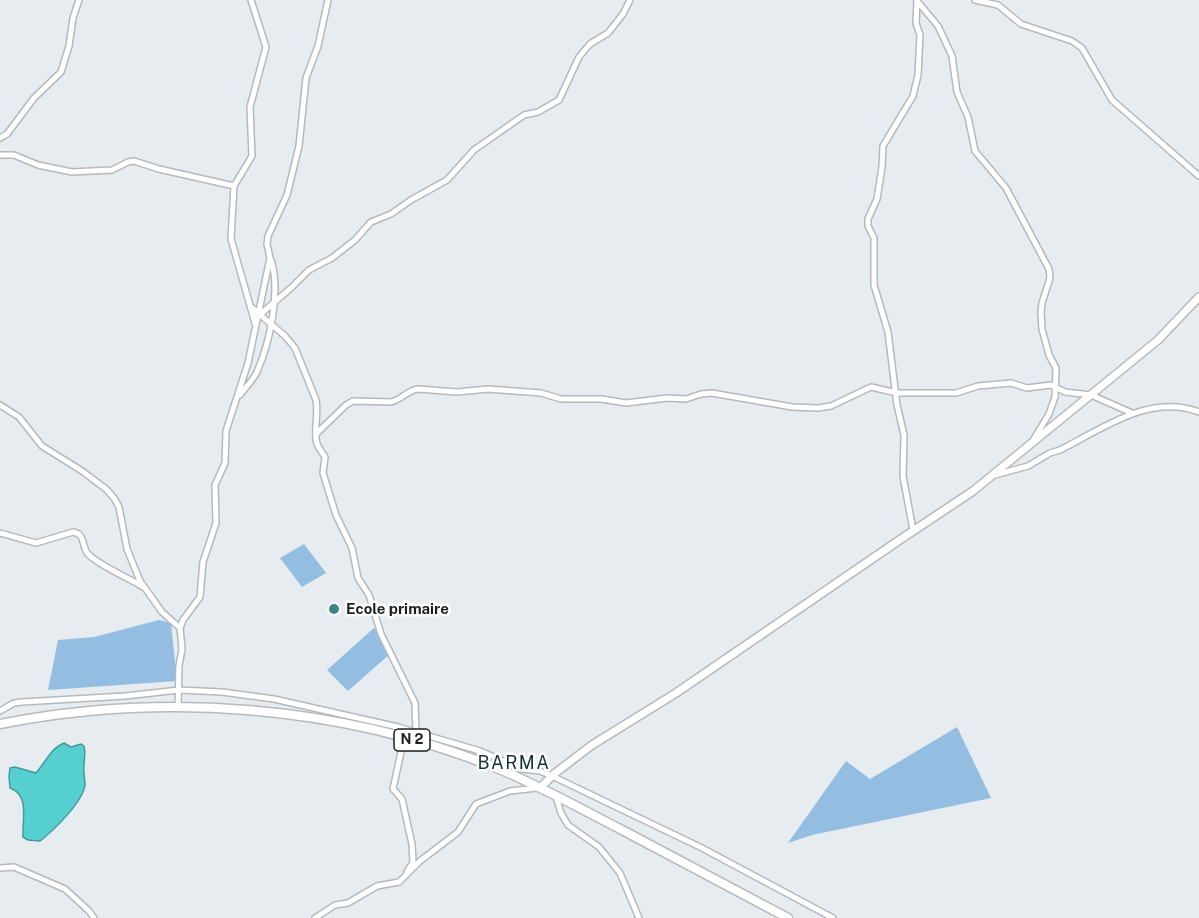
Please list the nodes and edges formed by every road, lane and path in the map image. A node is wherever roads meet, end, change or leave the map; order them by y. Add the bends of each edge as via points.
1 (80, 0) edge
2 (250, 0) edge
3 (328, 0) edge
4 (630, 0) edge
5 (975, 0) edge
6 (917, 1) edge
7 (0, 138) edge
8 (0, 155) edge
9 (1199, 176) edge
10 (234, 186) junction
11 (270, 258) junction
12 (1199, 297) edge
13 (274, 303) junction
14 (250, 306) junction
15 (258, 314) junction
16 (270, 322) junction
17 (255, 325) junction
18 (1056, 387) junction
19 (897, 393) junction
20 (1091, 394) junction
21 (237, 398) junction
22 (0, 405) edge
23 (1199, 412) edge
24 (1132, 413) junction
25 (316, 434) junction
26 (1030, 445) junction
27 (993, 475) junction
28 (913, 530) junction
29 (0, 533) edge
30 (144, 587) junction
31 (180, 628) junction
32 (179, 690) junction
33 (178, 707) junction
34 (0, 711) edge
35 (0, 724) edge
36 (416, 732) junction
37 (404, 738) junction
38 (552, 776) junction
39 (541, 787) junction
40 (556, 795) junction
41 (0, 868) edge
42 (405, 876) junction
43 (93, 918) edge
44 (315, 918) edge
45 (639, 918) edge
46 (788, 918) edge
47 (833, 918) edge

1 - 7 street via 61,72
2 - 10 street via 266,47 250,107 252,156
3 - 11 street via 306,78 298,146 287,195 268,236
4 - 13 street via 608,33 590,44 579,57 559,100 524,115 474,150 447,180 371,222 355,240 309,270
5 - 9 street via 998,5 1021,24 1072,40 1082,48 1112,100
6 - 18 street via 938,26 952,56 957,92 968,117 975,151 1006,188 1046,260 1050,278 1042,303 1042,330 1056,368
6 - 19 street via 918,75 913,96 883,146 877,199 868,219 874,238 874,285 888,332
8 - 10 street via 14,155 72,172 112,170 134,162
10 - 14 street via 231,239
11 - 13 street
11 - 15 street
12 - 20 street via 1158,340
13 - 15 street
13 - 16 street
14 - 15 street
14 - 17 street
15 - 16 street
15 - 17 street
16 - 21 street via 256,374
16 - 25 street via 295,348 318,408
17 - 21 street
18 - 19 street via 1027,388 1011,382 956,393
18 - 20 street via 1065,392
18 - 26 street via 1049,414
19 - 25 street via 871,387 818,408 712,393 626,403 488,389 418,389 397,401 353,401
19 - 28 street via 904,435 903,476
20 - 24 street
20 - 26 street
21 - 31 street via 226,430 225,463 215,485 216,523 203,562 200,597
22 - 30 street via 19,417 42,446 114,498 127,549
23 - 24 street via 1149,408
24 - 27 street via 1028,466
25 - 36 street via 325,457 323,472 336,515 352,548 358,578 415,703
26 - 27 street
27 - 28 street
28 - 38 street via 686,687 592,744
29 - 30 street via 36,543 78,533 94,559
30 - 31 street
31 - 32 street
32 - 33 street
32 - 34 street via 22,702
32 - 36 street via 274,699
33 - 35 main road, N 2 via 75,712
33 - 37 main road, N 2 via 314,718
36 - 38 street
37 - 39 main road, N 2 via 493,766
37 - 42 street via 393,789 402,800 412,844 412,862
38 - 39 street
38 - 47 street via 702,848
39 - 40 main road, N 2
39 - 42 street via 510,791 476,804 458,832
40 - 45 street via 568,825 599,847 620,873
40 - 46 main road, N 2
41 - 43 street via 14,867 65,889
42 - 44 street via 396,884 383,884

